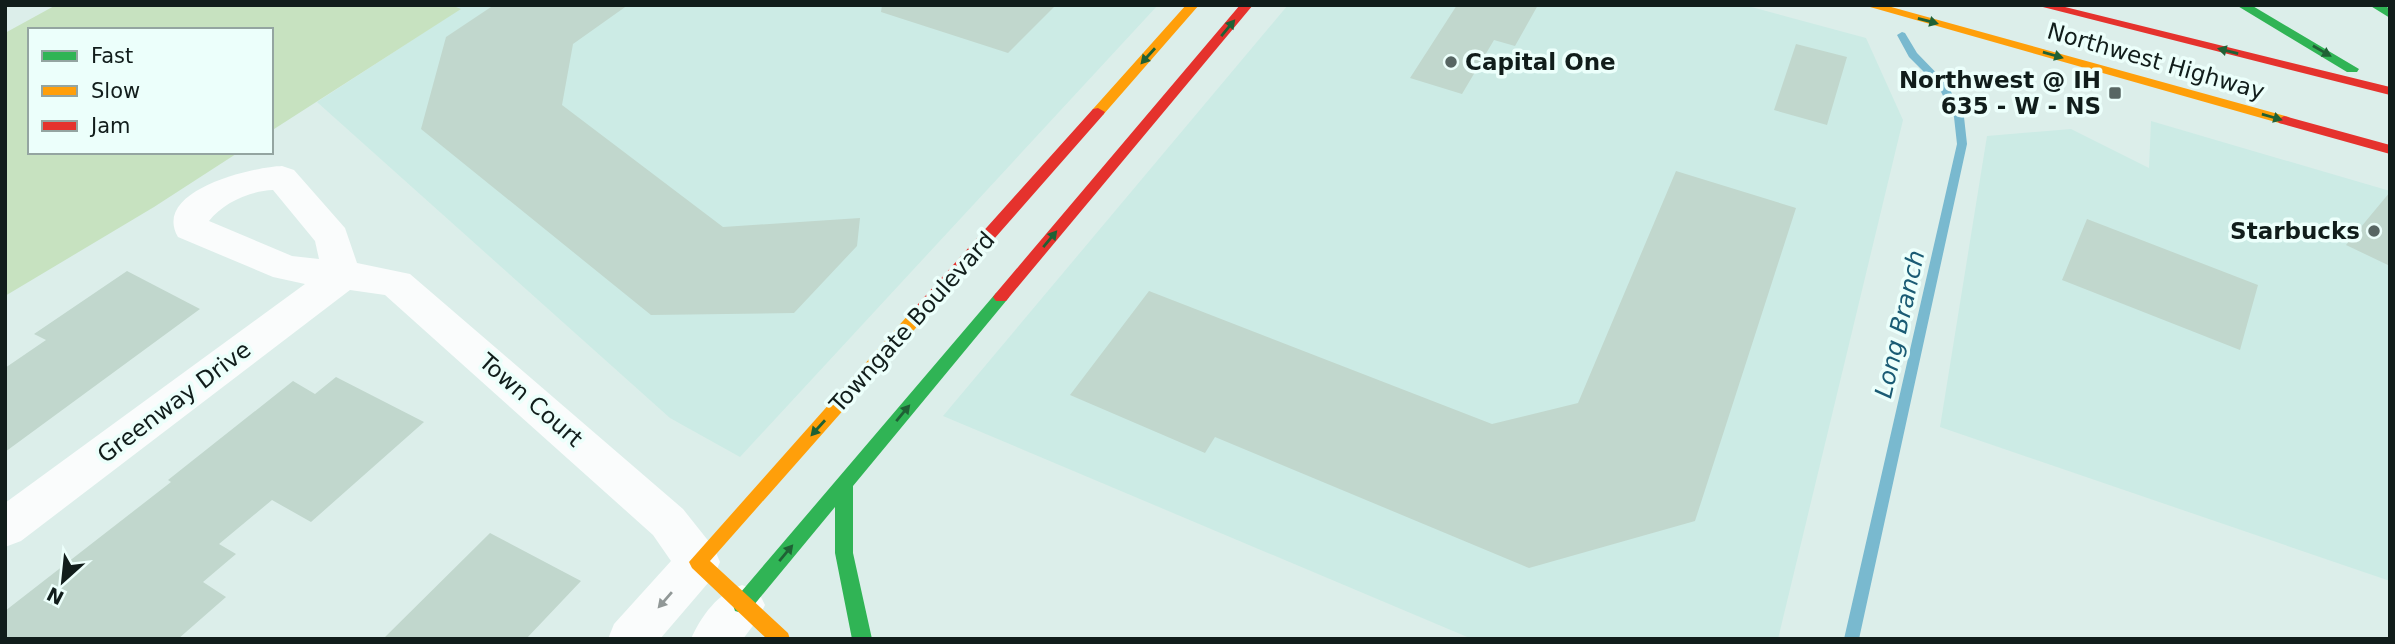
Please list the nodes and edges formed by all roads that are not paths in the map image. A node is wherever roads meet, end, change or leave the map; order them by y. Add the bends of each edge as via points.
1 (1193, 5) edge
2 (1247, 5) edge
3 (1869, 5) edge
4 (2041, 5) edge
5 (2242, 5) edge
6 (2375, 5) edge
7 (2075, 9) edge
8 (2390, 13) edge
9 (2390, 91) edge
10 (2390, 150) edge
11 (342, 276) joint
12 (844, 484) junction
13 (5, 528) edge
14 (698, 562) junction
15 (728, 622) edge
16 (631, 639) edge
17 (781, 639) edge
18 (862, 639) edge

1 -> 14 main road, Towngate Boulevard via 1081,140
12 -> 2 main road via 1116,152
3 -> 10 main road, Northwest Highway
4 - 7 main road, Northwest Highway
5 -> 9 main road
6 - 8 main road
9 -> 7 main road, Northwest Highway
11 - 13 street, Greenway Drive
11 - 14 street, Town Court via 397,284 668,522
15 -> 12 main road
12 - 18 main road via 844,553
14 - 15 main road
14 -> 16 street, Towngate Boulevard
15 - 17 main road

